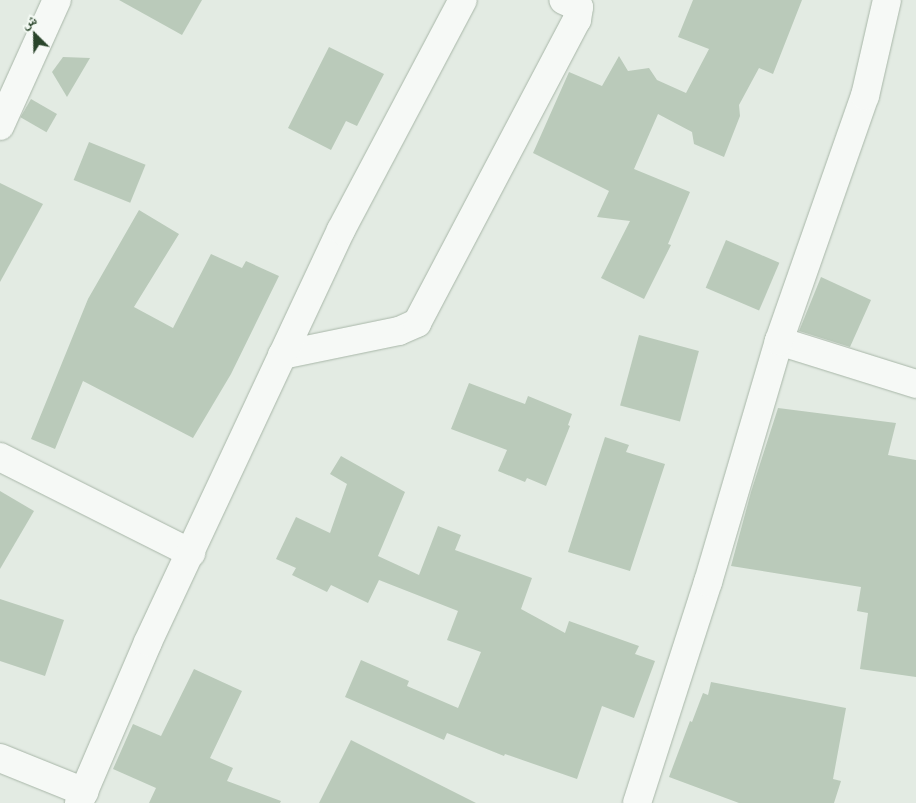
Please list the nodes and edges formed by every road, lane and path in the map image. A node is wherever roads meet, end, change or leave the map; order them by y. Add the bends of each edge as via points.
1 (57, 0) edge
2 (463, 0) edge
3 (563, 0) edge
4 (887, 0) edge
5 (0, 126) edge
6 (780, 341) junction
7 (282, 355) junction
8 (916, 384) edge
9 (0, 458) edge
10 (191, 553) junction
11 (0, 758) edge
12 (82, 797) edge
13 (637, 803) edge

1 - 5 street
2 - 7 street via 341,230
3 - 7 street via 578,7 577,20 417,323 399,331
4 - 6 street via 865,96
6 - 8 street
6 - 13 street
7 - 10 street
9 - 10 street
10 - 12 street via 148,642
11 - 12 street

